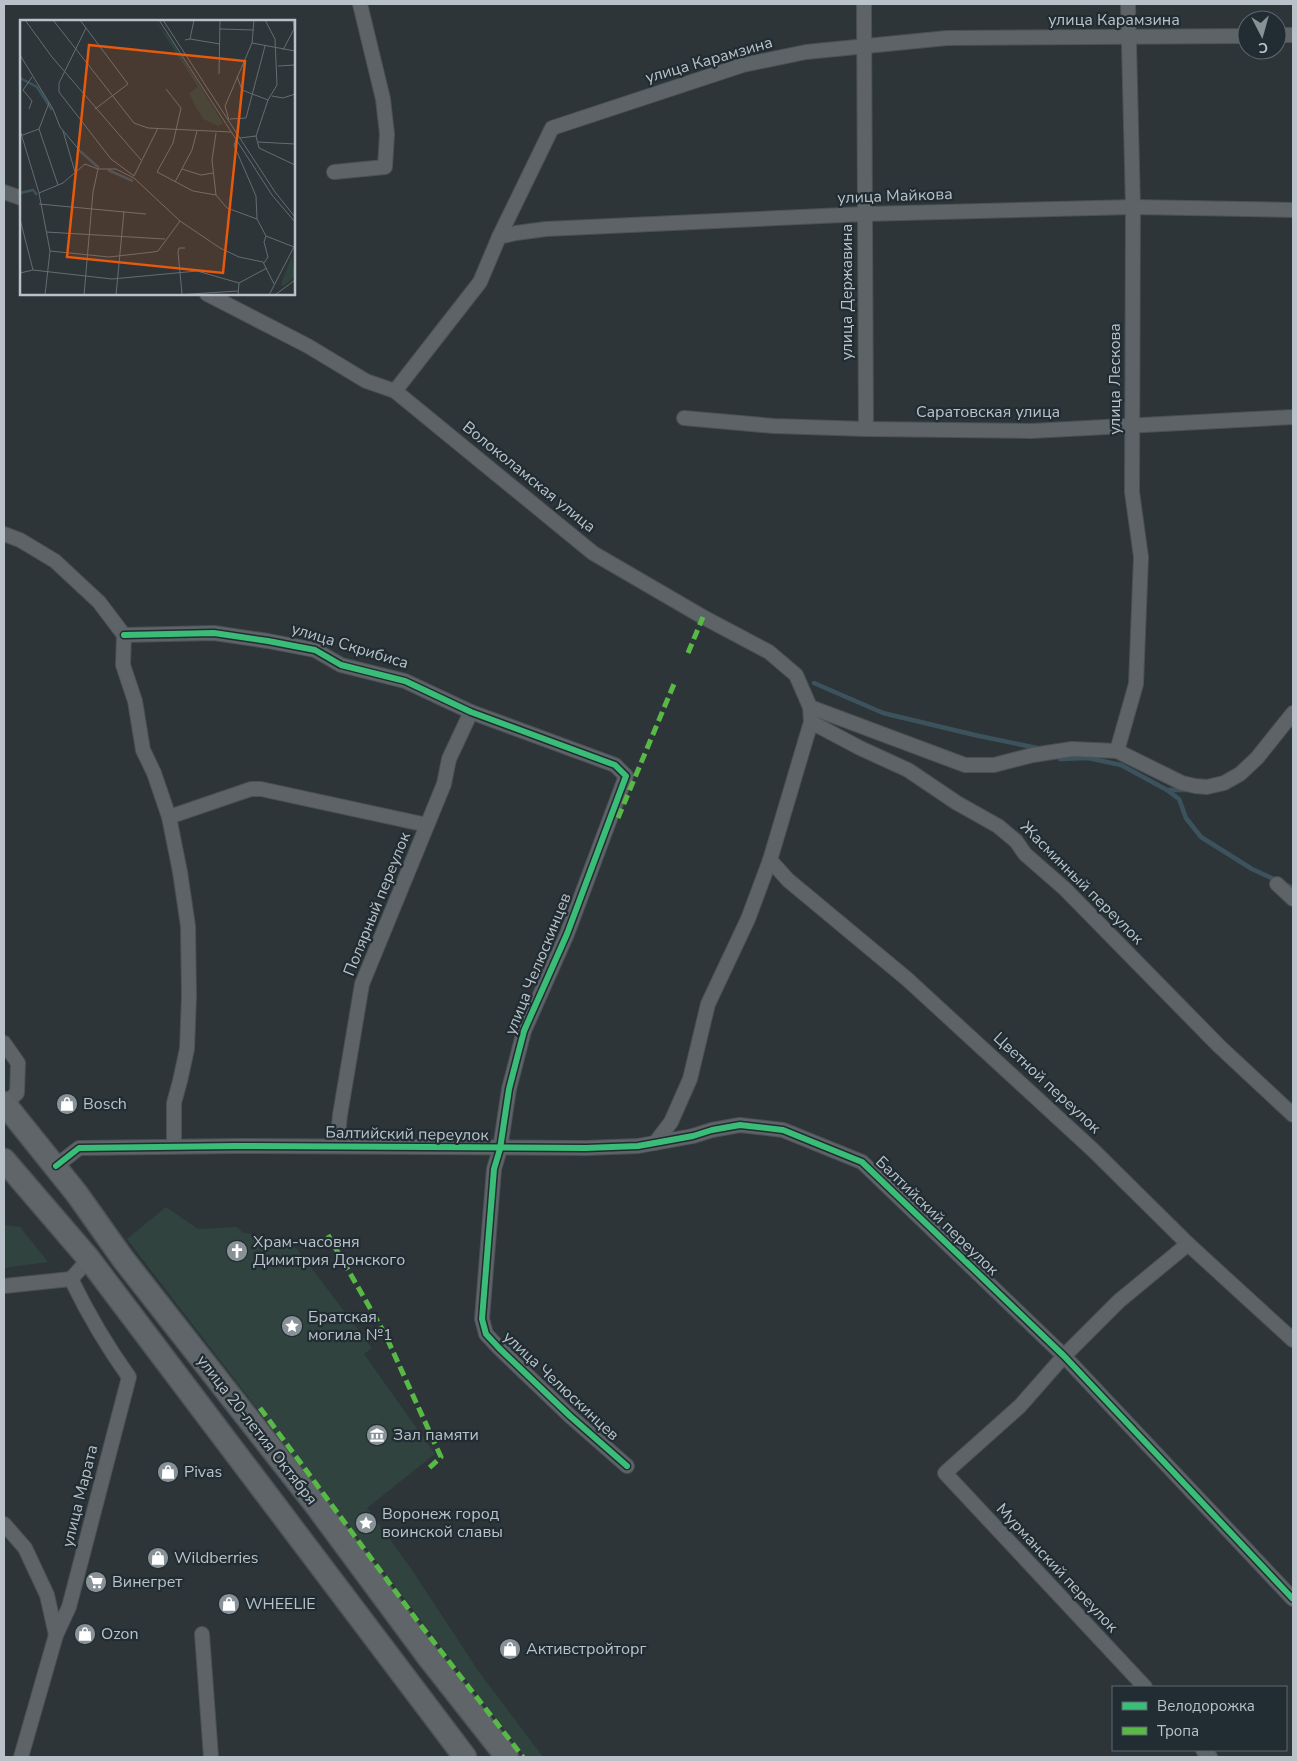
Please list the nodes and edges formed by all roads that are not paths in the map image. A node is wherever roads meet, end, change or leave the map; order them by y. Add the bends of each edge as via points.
1 (360, 4) edge
2 (864, 4) edge
3 (1128, 4) edge
4 (1237, 36) edge
5 (1129, 37) junction
6 (865, 46) junction
7 (334, 172) dead end
8 (4, 192) edge
9 (20, 198) edge
10 (1133, 207) junction
11 (1293, 210) edge
12 (865, 214) junction
13 (499, 238) junction
14 (209, 295) edge
15 (395, 391) junction
16 (1293, 417) edge
17 (684, 418) dead end
18 (1132, 425) junction
19 (866, 429) junction
20 (4, 534) edge
21 (124, 635) junction
22 (810, 707) junction
23 (471, 712) junction
24 (1293, 714) edge
25 (811, 722) junction
26 (1117, 751) junction
27 (626, 776) joint
28 (169, 817) junction
29 (427, 825) junction
30 (770, 860) junction
31 (1277, 884) dead end
32 (1293, 899) edge
33 (4, 1044) edge
34 (4, 1103) edge
35 (1293, 1116) edge
36 (655, 1143) junction
37 (174, 1146) junction
38 (337, 1146) junction
39 (500, 1149) junction
40 (4, 1160) edge
41 (56, 1166) junction
42 (1188, 1244) junction
43 (89, 1259) junction
44 (71, 1278) junction
45 (4, 1286) edge
46 (1293, 1340) edge
47 (1064, 1356) junction
48 (626, 1466) dead end
49 (4, 1524) edge
50 (1293, 1599) edge
51 (202, 1634) dead end
52 (56, 1635) junction
53 (1144, 1686) edge
54 (21, 1757) edge
55 (211, 1757) edge
56 (465, 1757) edge
57 (507, 1757) edge

1 - 7 street via 383,99 387,134 385,167
2 - 6 street, улица Державина
3 - 5 street, улица Лескова
4 - 5 street, улица Карамзина
5 - 6 street, улица Карамзина via 947,38
5 - 10 street, улица Лескова
6 - 12 street, улица Державина
6 - 13 street, улица Карамзина via 806,52 743,65 552,128
8 - 9 street
10 - 11 street, улица Майкова
10 - 12 street, улица Майкова
10 - 18 street, улица Лескова
12 - 13 street, улица Майкова via 546,229
12 - 19 street, улица Державина
13 - 15 street, улица Карамзина via 480,282
14 - 15 street, Волоколамская улица via 308,346 366,381
15 - 22 street, Волоколамская улица via 593,553 769,652 796,675
16 - 18 street, Саратовская улица
17 - 19 street, Саратовская улица via 774,426
18 - 19 street, Саратовская улица via 1031,431
18 - 26 street, улица Лескова via 1132,492 1141,556 1136,684
20 - 21 street via 55,561 99,602
21 - 23 street, улица Скрибиса via 214,633 315,650 340,665 405,680
21 - 28 street via 124,665 135,701 143,750
22 - 25 street, Волоколамская улица
22 - 26 street via 965,765 994,765 1072,749
23 - 27 street, улица Скрибиса via 615,766
23 - 29 street, Полярный переулок via 449,758 444,784
24 - 26 street via 1240,774 1224,783 1207,787 1182,783
25 - 30 street
25 - 35 street, Жасминный переулок via 908,770 998,826
27 - 39 street, улица Челюскинцев via 567,934 524,1031 509,1089
28 - 29 street via 251,789 261,789
28 - 37 street via 188,926 187,1049 174,1103
29 - 38 street, Полярный переулок via 362,984
30 - 36 street via 748,918 708,1004 690,1078 671,1122
30 - 42 street, Цветной переулок via 788,880 936,1005 1093,1150
31 - 32 street
33 - 34 street, улица 20-летия Октября via 18,1063 18,1070 17,1093
34 - 41 main road, улица 20-летия Октября
36 - 39 street, Балтийский переулок
36 - 47 street, Балтийский переулок via 740,1125 783,1130 862,1162
37 - 38 street, Балтийский переулок
37 - 41 street, Балтийский переулок via 79,1148
38 - 39 street, Балтийский переулок
39 - 48 street, улица Челюскинцев via 494,1169 482,1319 486,1334
40 - 43 main road, улица 20-летия Октября
41 - 57 main road, улица 20-летия Октября
42 - 46 street, Цветной переулок
42 - 47 street via 1120,1300
43 - 44 street
43 - 56 main road, улица 20-летия Октября
44 - 45 street
44 - 52 street, улица Марата via 88,1313 129,1377 69,1607
47 - 50 street, Балтийский переулок
47 - 53 street, Мурманский переулок via 1020,1406 945,1473
49 - 52 street via 25,1548 48,1595
51 - 55 street
52 - 54 street, улица Марата

